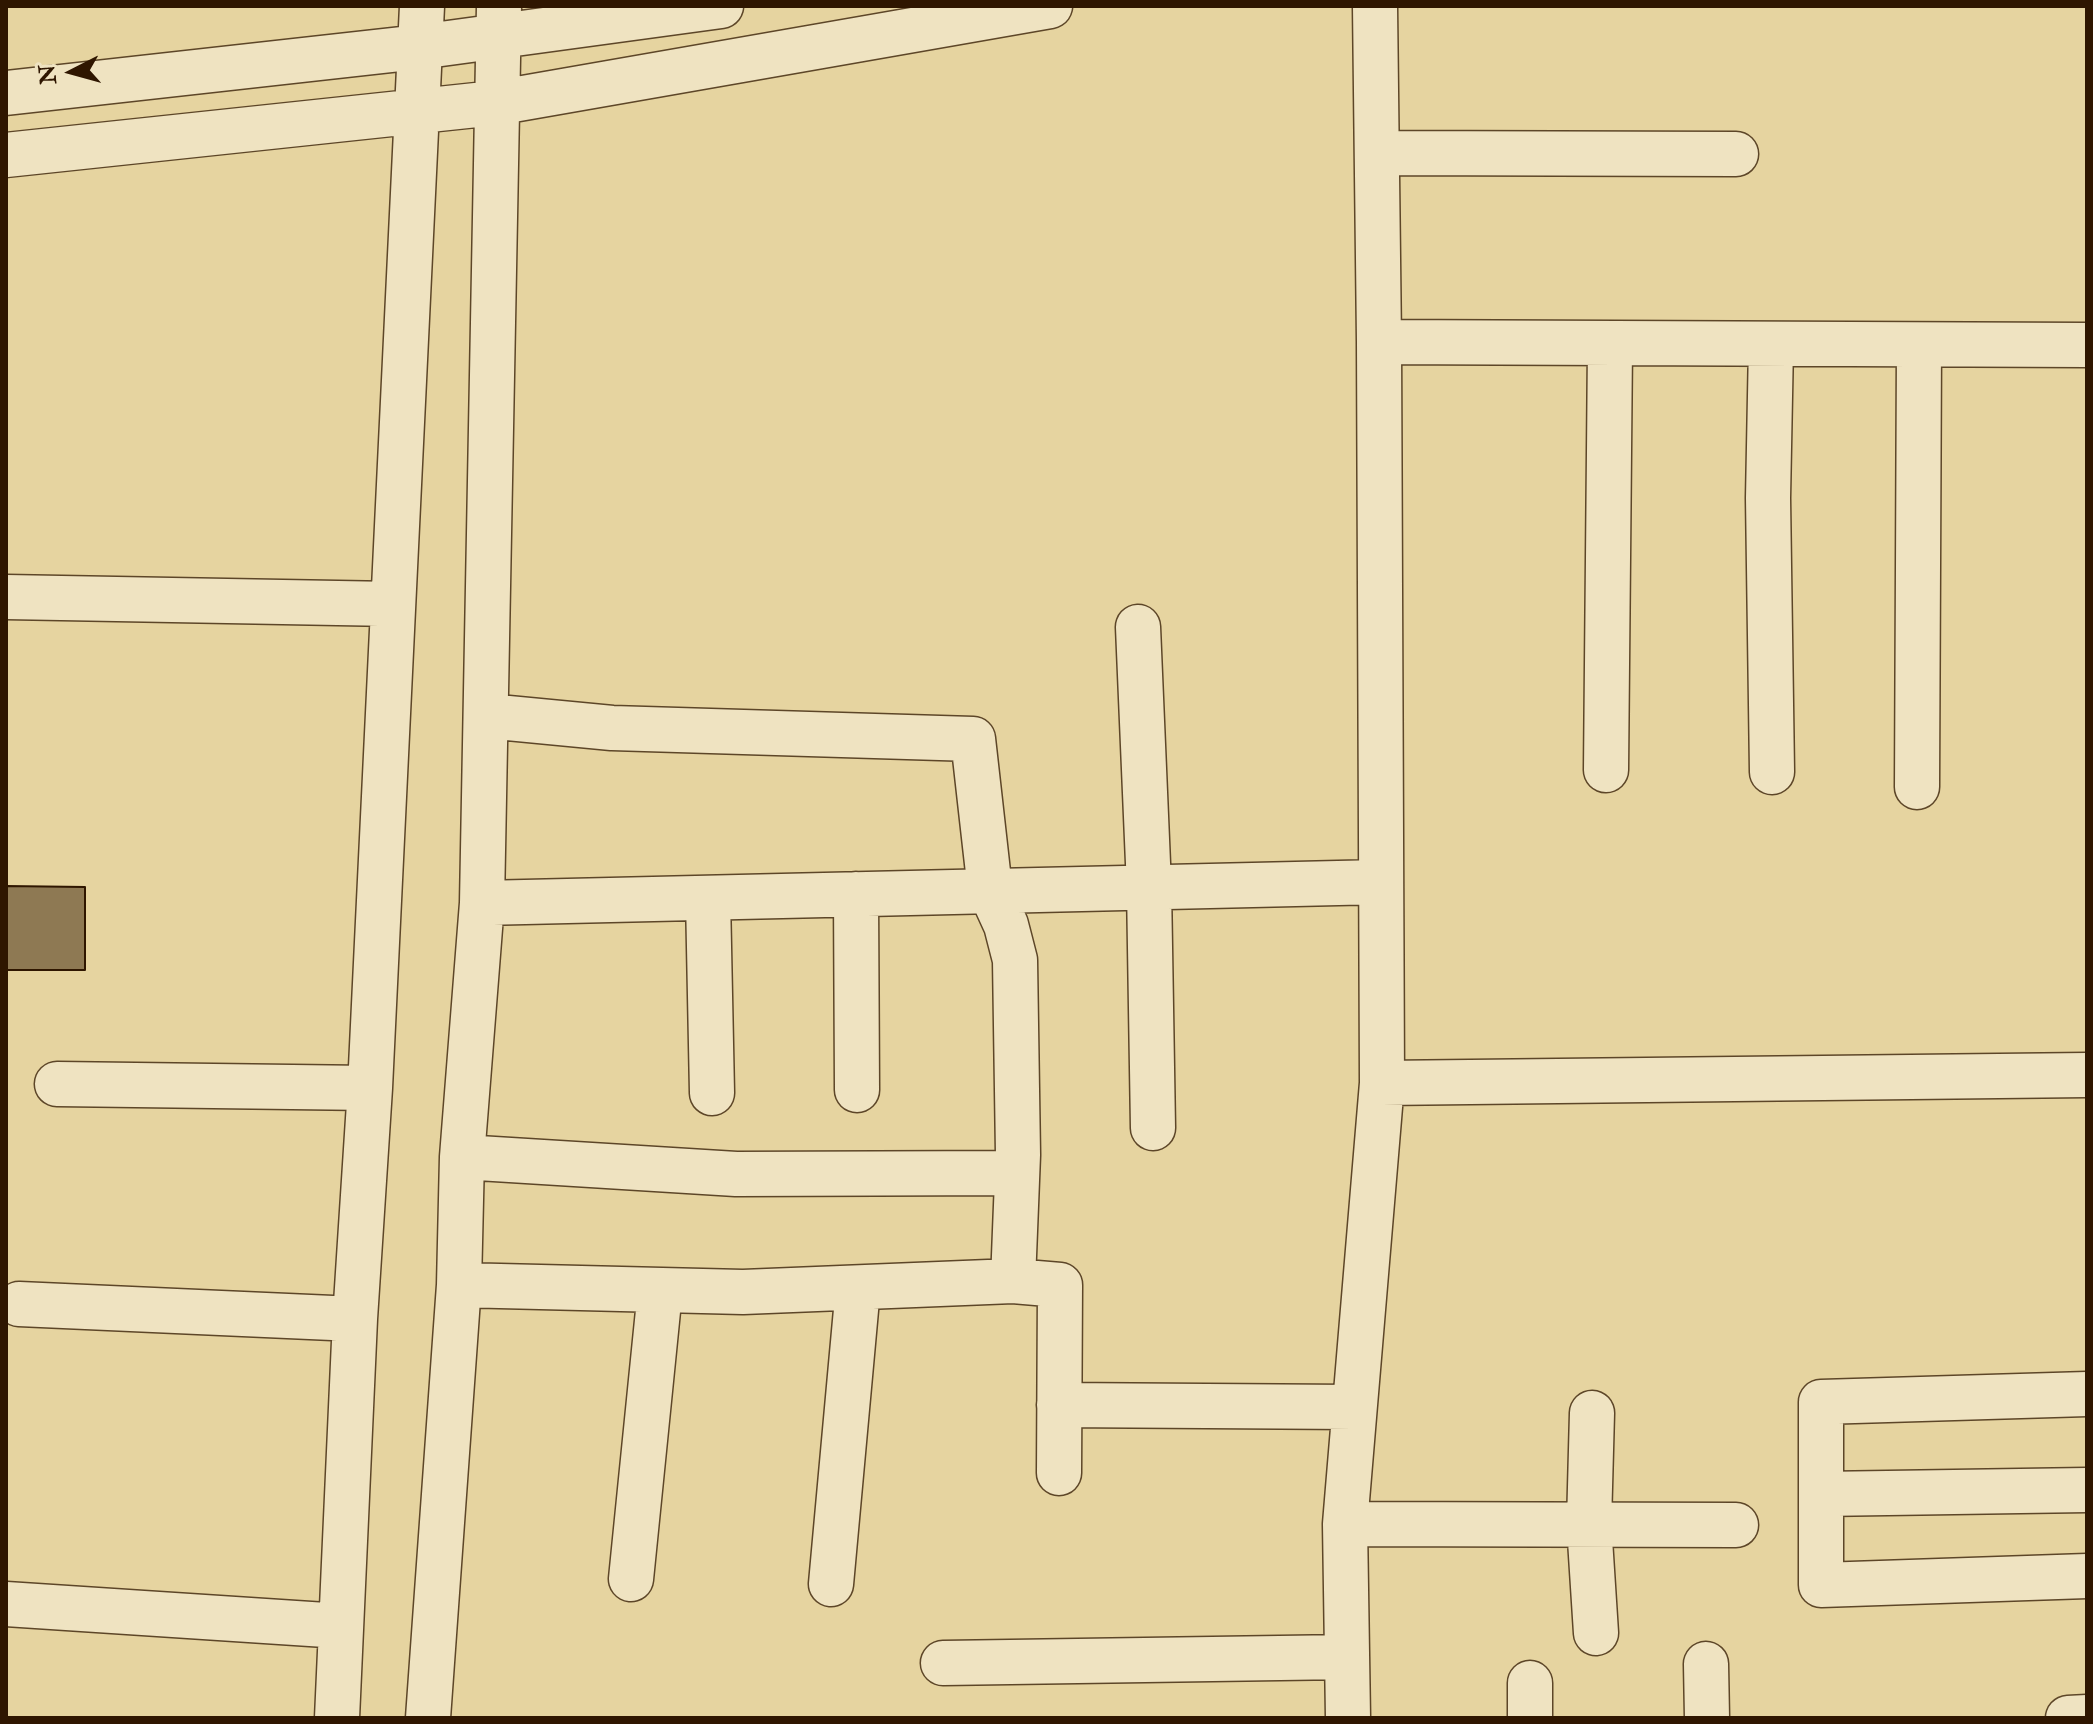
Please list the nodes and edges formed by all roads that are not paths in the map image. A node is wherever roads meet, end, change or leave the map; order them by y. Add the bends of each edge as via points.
1 (721, 6) edge
2 (1050, 6) edge
3 (1375, 6) edge
4 (498, 21) edge
5 (420, 27) edge
6 (6, 93) edge
7 (495, 103) junction
8 (416, 112) junction
9 (1377, 153) junction
10 (1736, 154) dead end
11 (6, 155) edge
12 (1379, 342) junction
13 (1610, 345) junction
14 (1771, 345) junction
15 (1919, 345) junction
16 (2087, 345) edge
17 (6, 597) edge
18 (393, 604) junction
19 (1138, 627) dead end
20 (487, 716) junction
21 (1606, 770) dead end
22 (1772, 772) dead end
23 (1917, 787) dead end
24 (1381, 882) junction
25 (1149, 887) junction
26 (990, 890) junction
27 (856, 894) junction
28 (708, 898) junction
29 (482, 903) junction
30 (2087, 1075) edge
31 (1382, 1083) junction
32 (57, 1084) dead end
33 (370, 1088) junction
34 (857, 1090) dead end
35 (712, 1093) dead end
36 (1153, 1128) dead end
37 (462, 1157) junction
38 (1017, 1173) junction
39 (1013, 1281) junction
40 (459, 1285) junction
41 (858, 1288) junction
42 (660, 1291) junction
43 (19, 1304) dead end
44 (355, 1319) junction
45 (2087, 1394) edge
46 (1059, 1405) junction
47 (1353, 1407) junction
48 (1592, 1413) dead end
49 (1059, 1473) dead end
50 (2087, 1490) edge
51 (1821, 1494) junction
52 (1345, 1524) junction
53 (1589, 1524) junction
54 (1736, 1525) dead end
55 (2087, 1576) edge
56 (631, 1579) dead end
57 (831, 1584) dead end
58 (6, 1604) edge
59 (341, 1626) junction
60 (1596, 1633) dead end
61 (1347, 1657) junction
62 (943, 1663) dead end
63 (1706, 1664) dead end
64 (2087, 1717) edge
65 (337, 1718) edge
66 (428, 1718) edge
67 (1348, 1718) edge
68 (1707, 1718) edge
69 (2068, 1718) edge

1 - 4 street
2 - 7 street
3 - 9 street
4 - 5 street
4 - 7 street
5 - 6 street
5 - 8 street
7 - 8 street
7 - 20 street
8 - 11 street
8 - 18 street
9 - 10 street
9 - 12 street
12 - 13 street
12 - 24 street
13 - 14 street
13 - 21 street
14 - 15 street
14 - 22 street
15 - 16 street
15 - 23 street
17 - 18 street
18 - 33 street
19 - 25 street
20 - 26 street via 612,728 973,739
20 - 29 street
24 - 25 street
24 - 31 street
25 - 26 street
25 - 36 street
26 - 27 street
26 - 38 street via 1015,960
27 - 28 street
27 - 34 street
28 - 29 street
28 - 35 street
29 - 37 street
30 - 31 street
31 - 47 street
32 - 33 street
33 - 44 street
37 - 38 street via 736,1174
37 - 40 street
38 - 39 street
39 - 41 street
39 - 46 street via 1060,1285
40 - 42 street
40 - 66 street
41 - 42 street
41 - 57 street
42 - 56 street
43 - 44 street
44 - 59 street
45 - 51 street via 1821,1402
46 - 47 street
46 - 49 street
47 - 52 street
48 - 53 street
50 - 51 street
51 - 55 street via 1821,1585
52 - 53 street
52 - 61 street
53 - 54 street
53 - 60 street
58 - 59 street
59 - 65 street
61 - 62 street
61 - 67 street
63 - 68 street
64 - 69 street

